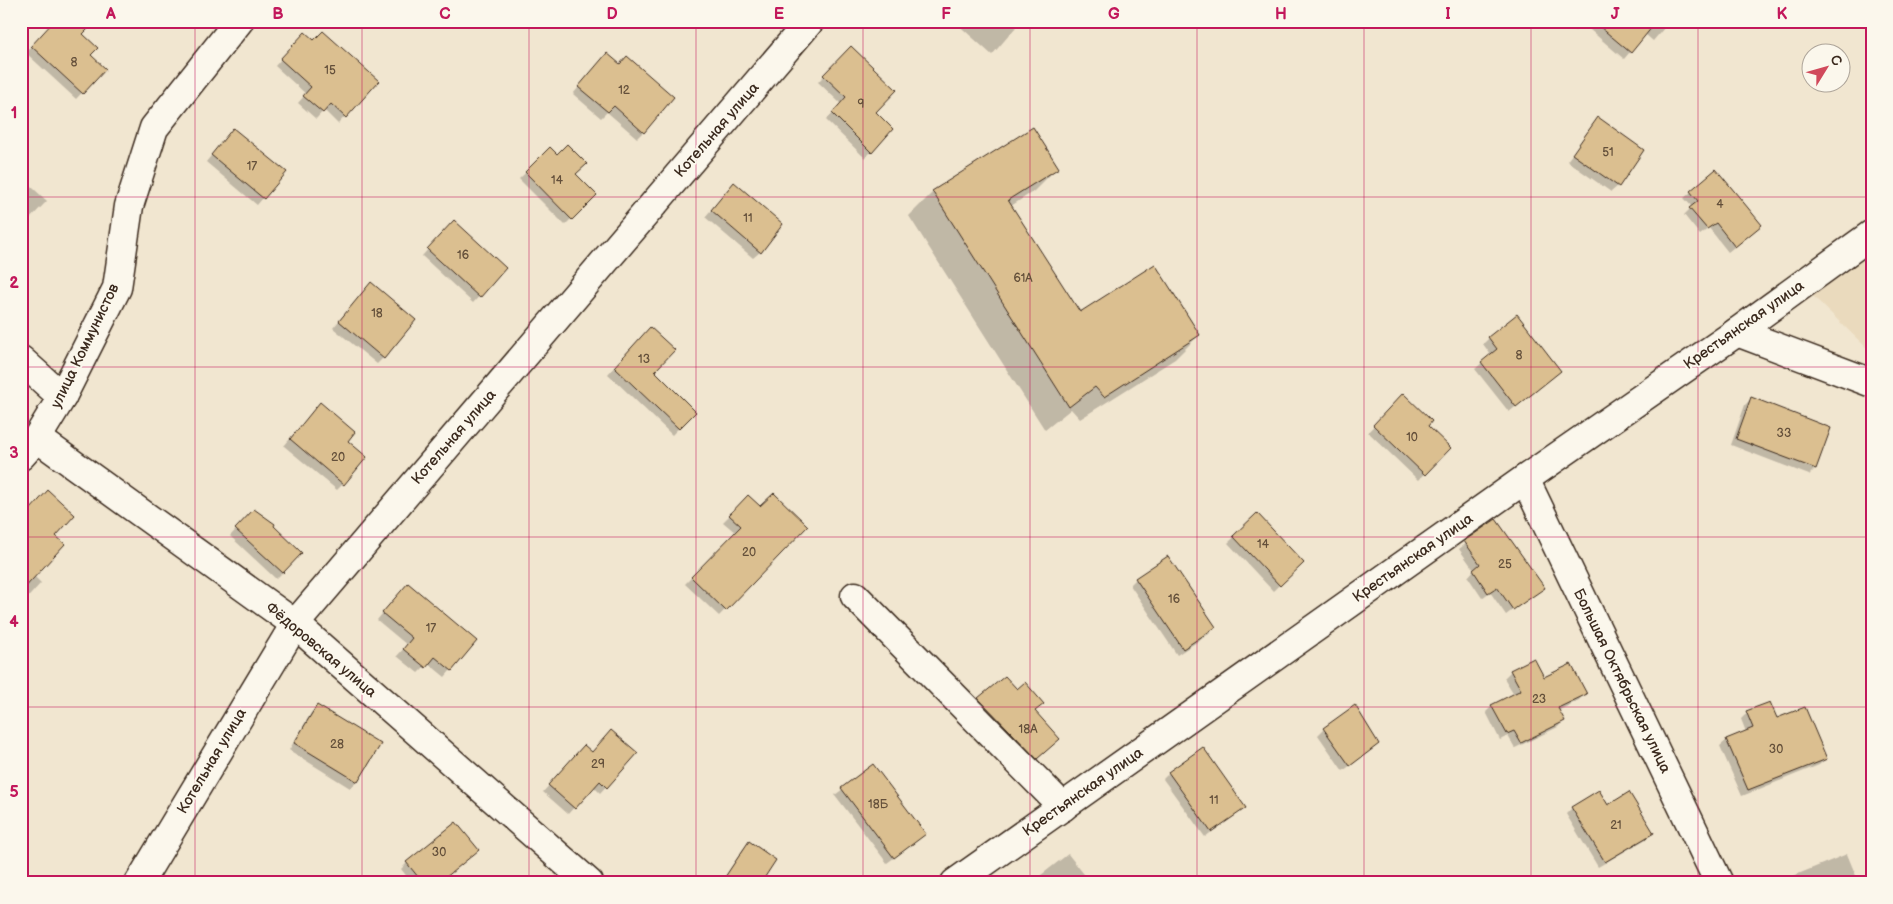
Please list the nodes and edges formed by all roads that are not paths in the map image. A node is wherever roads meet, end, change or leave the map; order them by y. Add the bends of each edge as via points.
1 (239, 21) edge
2 (810, 21) edge
3 (1872, 234) edge
4 (1737, 332) junction
5 (21, 360) edge
6 (1872, 383) edge
7 (62, 397) junction
8 (29, 447) edge
9 (1525, 479) junction
10 (855, 596) dead end
11 (294, 624) junction
12 (1063, 807) junction
13 (139, 883) edge
14 (588, 883) edge
15 (954, 883) edge
16 (1720, 883) edge

1 - 7 street, улица Коммунистов via 154,128 129,206 117,288
2 - 11 street, Котельная улица
3 - 4 street, Крестьянская улица
4 - 6 street
4 - 9 street, Крестьянская улица
5 - 7 street
7 - 8 street, улица Коммунистов
8 - 11 street, Фёдоровская улица
9 - 12 street, Крестьянская улица
9 - 16 street, Большая Октябрьская улица
10 - 12 street
11 - 13 street, Котельная улица
11 - 14 street, Фёдоровская улица
12 - 15 street, Крестьянская улица

